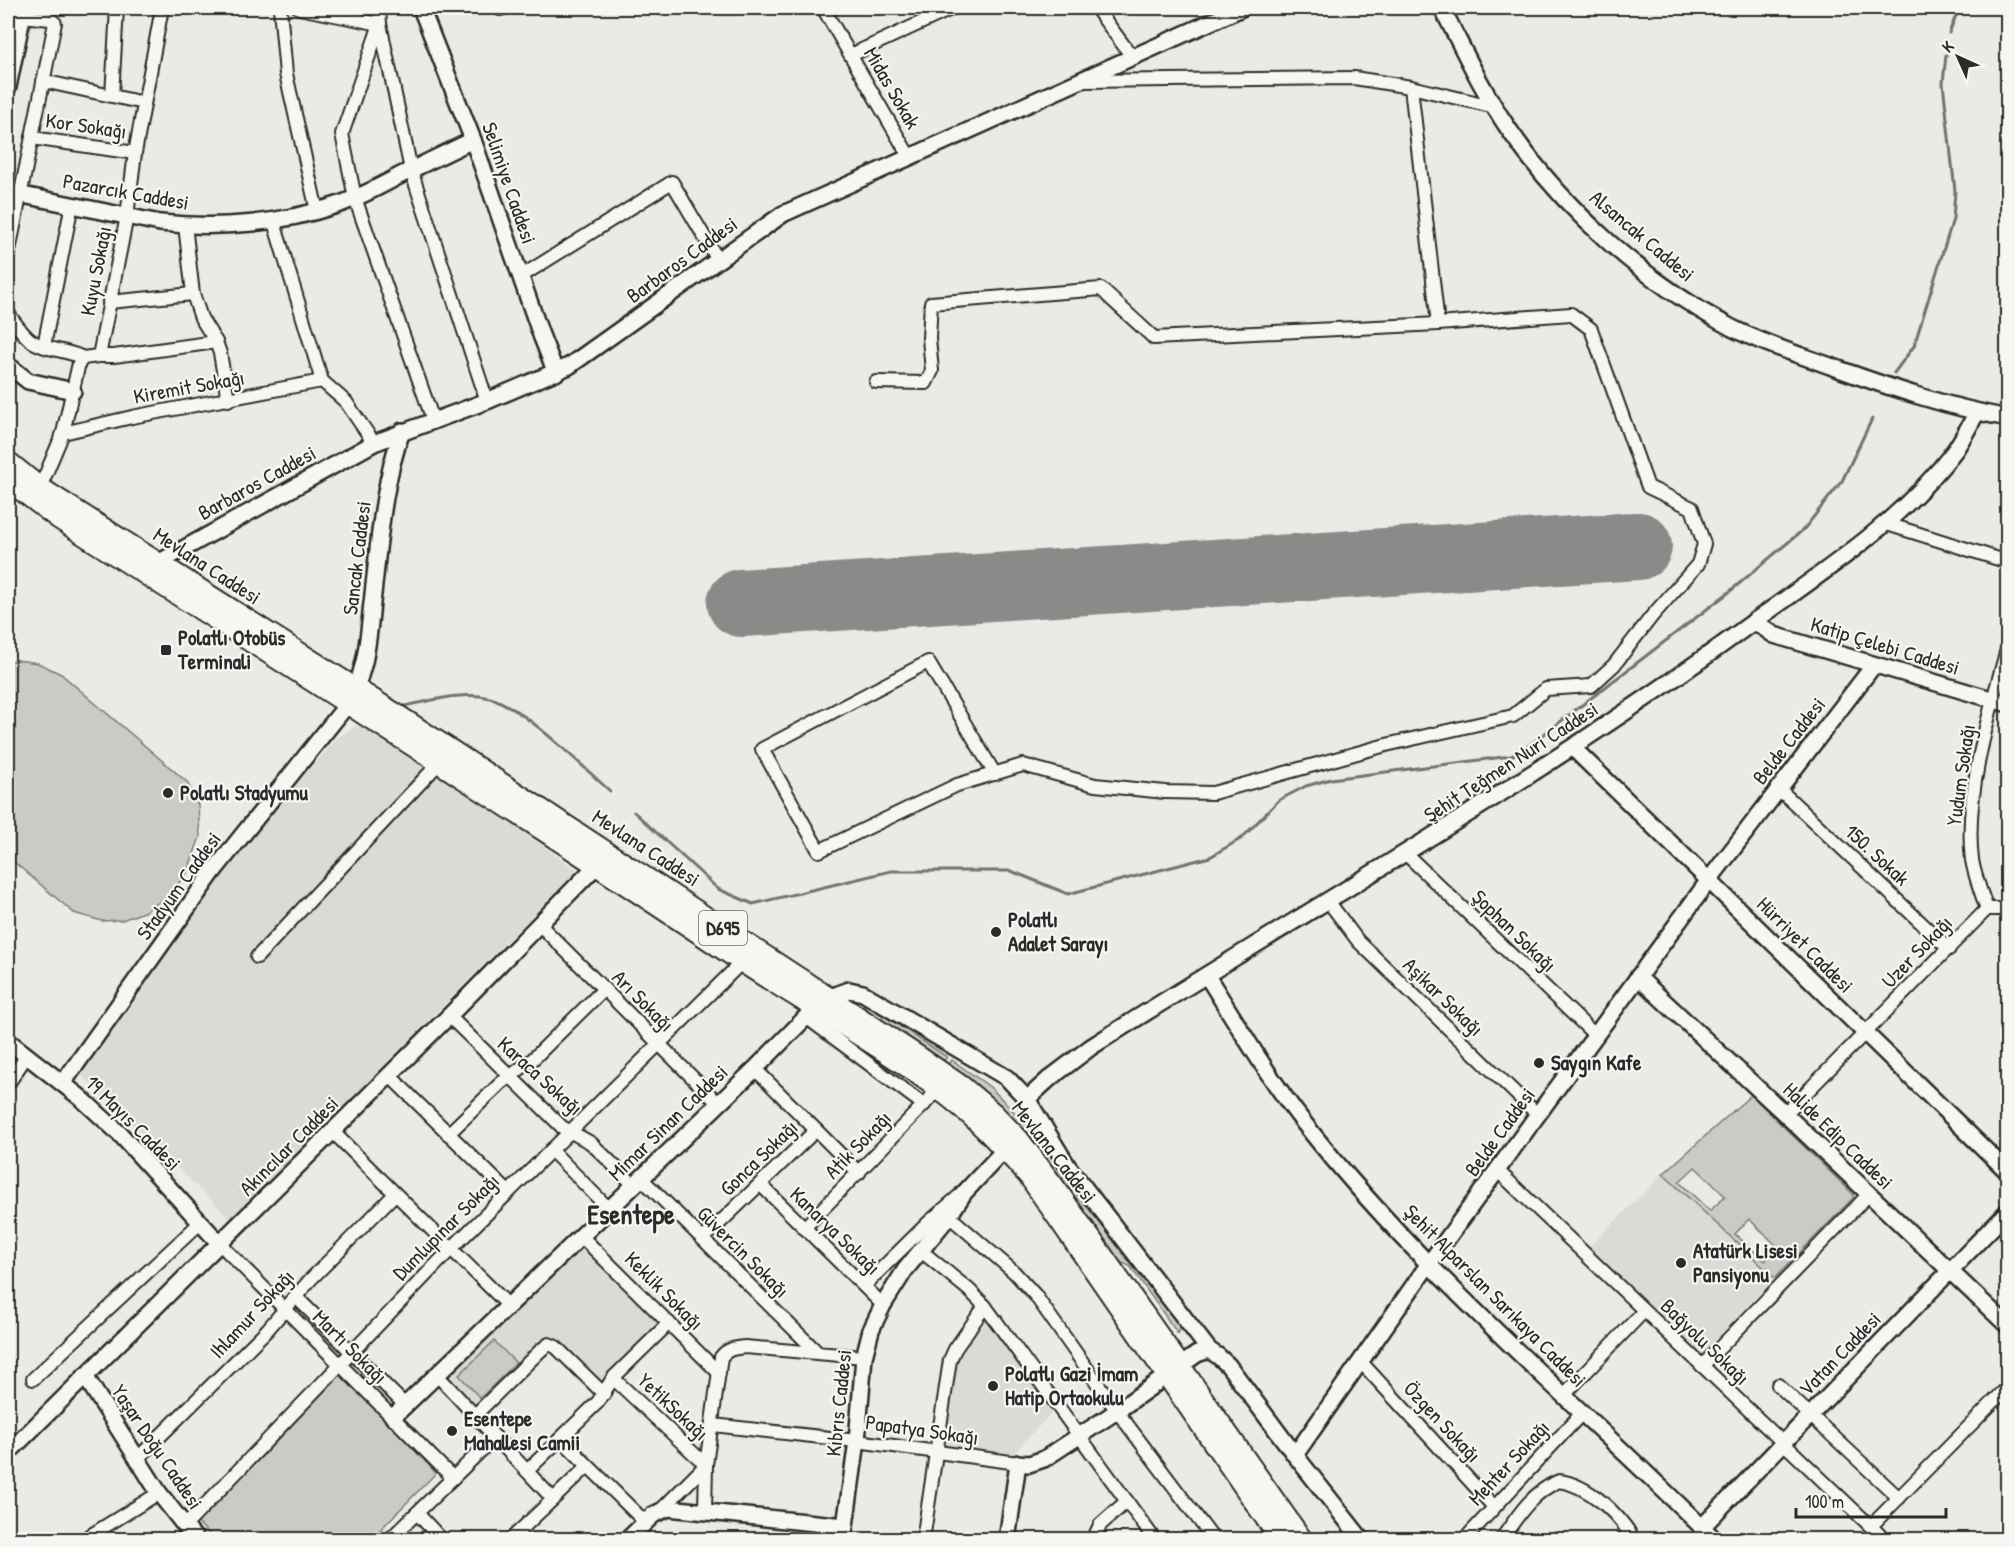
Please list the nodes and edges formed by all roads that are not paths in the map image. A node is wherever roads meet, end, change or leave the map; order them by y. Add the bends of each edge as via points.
1 (117, 8) edge
2 (162, 8) edge
3 (280, 8) edge
4 (299, 8) edge
5 (379, 8) edge
6 (421, 8) edge
7 (499, 8) edge
8 (504, 8) edge
9 (824, 8) edge
10 (953, 8) edge
11 (1096, 8) edge
12 (1242, 8) edge
13 (1442, 8) edge
14 (23, 12) edge
15 (380, 24) junction
16 (851, 55) junction
17 (1133, 58) junction
18 (43, 81) junction
19 (1078, 81) junction
20 (8, 87) edge
21 (1411, 87) junction
22 (111, 96) junction
23 (144, 103) junction
24 (1495, 107) junction
25 (32, 138) junction
26 (473, 140) junction
27 (135, 153) junction
28 (909, 156) junction
29 (411, 170) junction
30 (14, 193) edge
31 (355, 198) junction
32 (72, 204) junction
33 (316, 211) junction
34 (128, 216) junction
35 (273, 219) junction
36 (185, 225) junction
37 (8, 256) edge
38 (718, 260) junction
39 (520, 277) junction
40 (193, 294) junction
41 (1108, 296) dead end
42 (109, 302) junction
43 (8, 313) edge
44 (1438, 324) junction
45 (1154, 339) junction
46 (216, 342) junction
47 (44, 346) junction
48 (98, 356) junction
49 (83, 358) junction
50 (8, 365) edge
51 (556, 373) junction
52 (322, 381) junction
53 (876, 382) dead end
54 (73, 392) junction
55 (228, 400) junction
56 (488, 401) junction
57 (1977, 412) junction
58 (2007, 418) edge
59 (433, 420) junction
60 (402, 431) junction
61 (63, 433) junction
62 (374, 443) junction
63 (8, 462) edge
64 (8, 480) edge
65 (40, 488) junction
66 (1884, 523) junction
67 (158, 562) junction
68 (2007, 562) edge
69 (1754, 621) junction
70 (2007, 646) edge
71 (1874, 665) junction
72 (353, 696) junction
73 (2000, 702) edge
74 (1573, 748) junction
75 (440, 762) junction
76 (995, 774) junction
77 (1779, 789) junction
78 (1406, 854) junction
79 (597, 865) junction
80 (1709, 879) junction
81 (1328, 901) junction
82 (1986, 909) junction
83 (2007, 909) edge
84 (540, 925) junction
85 (1949, 949) junction
86 (257, 957) dead end
87 (742, 962) junction
88 (1206, 976) junction
89 (1638, 977) junction
90 (604, 989) junction
91 (817, 1007) junction
92 (449, 1016) junction
93 (1865, 1033) junction
94 (1596, 1035) junction
95 (8, 1041) edge
96 (659, 1043) junction
97 (27, 1055) junction
98 (755, 1069) junction
99 (389, 1075) junction
100 (510, 1077) junction
101 (63, 1083) junction
102 (8, 1084) edge
103 (939, 1089) junction
104 (1027, 1099) junction
105 (719, 1104) junction
106 (924, 1105) junction
107 (1785, 1114) junction
108 (1538, 1115) junction
109 (816, 1130) junction
110 (569, 1131) junction
111 (333, 1132) junction
112 (448, 1134) junction
113 (1005, 1149) junction
114 (551, 1150) junction
115 (1498, 1171) junction
116 (2007, 1172) edge
117 (859, 1173) junction
118 (638, 1182) junction
119 (760, 1184) junction
120 (508, 1192) junction
121 (964, 1192) junction
122 (395, 1194) junction
123 (1869, 1194) junction
124 (609, 1209) junction
125 (2007, 1211) edge
126 (949, 1216) junction
127 (201, 1222) junction
128 (804, 1228) junction
129 (581, 1236) junction
130 (703, 1239) junction
131 (220, 1244) junction
132 (450, 1250) junction
133 (920, 1250) junction
134 (1428, 1265) junction
135 (1950, 1270) junction
136 (864, 1286) junction
137 (296, 1297) junction
138 (883, 1305) junction
139 (509, 1306) junction
140 (985, 1306) junction
141 (286, 1310) junction
142 (1644, 1311) junction
143 (669, 1323) junction
144 (2007, 1326) edge
145 (1209, 1350) junction
146 (351, 1353) junction
147 (818, 1353) junction
148 (864, 1357) junction
149 (1360, 1362) junction
150 (340, 1364) junction
151 (1702, 1366) junction
152 (1173, 1372) junction
153 (719, 1373) junction
154 (85, 1376) junction
155 (438, 1376) junction
156 (613, 1378) junction
157 (33, 1379) dead end
158 (1778, 1385) dead end
159 (2007, 1387) edge
160 (604, 1394) junction
161 (1564, 1395) junction
162 (406, 1406) junction
163 (1117, 1411) junction
164 (1583, 1412) junction
165 (475, 1415) junction
166 (1810, 1415) junction
167 (393, 1418) junction
168 (713, 1425) junction
169 (1079, 1436) junction
170 (495, 1437) junction
171 (561, 1439) junction
172 (857, 1441) junction
173 (1783, 1443) junction
174 (935, 1451) junction
175 (8, 1453) edge
176 (1295, 1455) junction
177 (137, 1459) junction
178 (1018, 1463) junction
179 (706, 1465) junction
180 (588, 1466) junction
181 (527, 1471) junction
182 (453, 1478) junction
183 (159, 1493) junction
184 (1899, 1498) junction
185 (553, 1499) junction
186 (1126, 1502) junction
187 (1494, 1507) junction
188 (661, 1510) junction
189 (705, 1510) junction
190 (417, 1513) junction
191 (645, 1522) junction
192 (185, 1526) junction
193 (1872, 1526) junction
194 (1702, 1527) junction
195 (844, 1533) edge
196 (83, 1539) edge
197 (196, 1539) edge
198 (389, 1539) edge
199 (442, 1539) edge
200 (510, 1539) edge
201 (627, 1539) edge
202 (923, 1539) edge
203 (1007, 1539) edge
204 (1093, 1539) edge
205 (1155, 1539) edge
206 (1214, 1539) edge
207 (1281, 1539) edge
208 (1302, 1539) edge
209 (1362, 1539) edge
210 (1464, 1539) edge
211 (1501, 1539) edge
212 (1634, 1539) edge
213 (1715, 1539) edge
214 (1885, 1539) edge

1 - 22 street
2 - 23 street, Kuyu Sokağı
3 - 33 street via 286,74
4 - 15 street
5 - 15 street
6 - 26 street, Selimiye Caddesi
7 - 8 street
9 - 16 street, Midas Sokak
10 - 16 street
11 - 17 street
12 - 17 street, Barbaros Caddesi
13 - 24 street, Alsancak Caddesi
14 - 18 street via 55,23
14 - 20 street
15 - 29 street
15 - 31 street via 342,134
16 - 28 street, Midas Sokak
17 - 19 street, Barbaros Caddesi
18 - 22 street
18 - 25 street
19 - 21 street via 1354,78
19 - 28 street, Barbaros Caddesi
21 - 24 street
21 - 44 street
22 - 23 street
23 - 27 street, Kuyu Sokağı
24 - 57 street, Alsancak Caddesi via 1525,151 1591,225 1683,299 1759,340 1906,393
25 - 27 street, Kor Sokağı
25 - 30 street
26 - 29 street, Pazarcık Caddesi
26 - 39 street, Selimiye Caddesi
27 - 34 street, Kuyu Sokağı
28 - 38 street, Barbaros Caddesi via 783,214
29 - 31 street, Pazarcık Caddesi
29 - 56 street
30 - 32 street, Pazarcık Caddesi
30 - 37 street
31 - 33 street, Pazarcık Caddesi
31 - 59 street
32 - 34 street, Pazarcık Caddesi
32 - 47 street
33 - 35 street, Pazarcık Caddesi
34 - 36 street, Pazarcık Caddesi
34 - 42 street, Kuyu Sokağı
35 - 36 street, Pazarcık Caddesi
35 - 52 street
36 - 40 street
38 - 39 street via 672,182
38 - 51 street, Barbaros Caddesi
39 - 51 street, Selimiye Caddesi
40 - 42 street
40 - 46 street via 201,318
41 - 45 street
42 - 48 street, Kuyu Sokağı
43 - 47 street via 30,339
44 - 45 street
44 - 76 street via 1572,315 1591,329 1648,487 1692,508 1704,544 1698,564 1614,665 1591,686 1546,689 1513,716 1386,745 1213,793 1095,784 1023,765
45 - 53 street via 1101,289 931,303 932,371 926,382
46 - 48 street
46 - 55 street
47 - 49 street
48 - 49 street
49 - 54 street via 78,363
50 - 54 street via 28,381
51 - 56 street, Barbaros Caddesi
52 - 55 street, Kiremit Sokağı
52 - 62 street via 346,402
54 - 61 street
55 - 61 street, Kiremit Sokağı
56 - 59 street, Barbaros Caddesi
57 - 58 street, Alsancak Caddesi
57 - 66 street, Şehit Teğmen Nuri Caddesi via 1955,449
59 - 60 street, Barbaros Caddesi
60 - 62 street, Barbaros Caddesi
60 - 72 street, Sancak Caddesi via 386,486 368,637
61 - 65 street
62 - 67 street, Barbaros Caddesi
63 - 65 main road, Mevlana Caddesi / D695
64 - 72 main road, Mevlana Caddesi / D695 via 58,518
65 - 67 main road, Mevlana Caddesi / D695
66 - 68 street
66 - 69 street, Şehit Teğmen Nuri Caddesi
67 - 72 main road, Mevlana Caddesi / D695
69 - 71 street, Katip Çelebi Caddesi via 1774,635
69 - 74 street, Şehit Teğmen Nuri Caddesi
70 - 73 street, Yudum Sokağı
71 - 73 street, Katip Çelebi Caddesi
71 - 77 street, Belde Caddesi
72 - 75 main road, Mevlana Caddesi / D695
72 - 91 main road, Mevlana Caddesi / D695 via 562,821 754,949
72 - 101 street, Stadyum Caddesi via 213,872
73 - 82 street, Yudum Sokağı via 1975,787 1971,826 1974,872
74 - 78 street, Şehit Teğmen Nuri Caddesi
74 - 80 street, Hürriyet Caddesi
75 - 79 main road, Mevlana Caddesi / D695
75 - 86 street
76 - 76 street via 957,785 819,851 762,749 928,662
77 - 80 street, Belde Caddesi
77 - 85 street, 150. Sokak
78 - 81 street, Şehit Teğmen Nuri Caddesi
78 - 94 street, Şophan Sokağı
79 - 84 street, Akıncılar Caddesi
79 - 87 main road, Mevlana Caddesi / D695
80 - 89 street, Belde Caddesi
80 - 93 street, Hürriyet Caddesi
81 - 88 street, Şehit Teğmen Nuri Caddesi
81 - 108 street, Aşikar Sokağı via 1358,941
82 - 83 street
82 - 85 street, Uzer Sokağı
84 - 90 street, Arı Sokağı
84 - 92 street, Akıncılar Caddesi
85 - 93 street, Uzer Sokağı
87 - 91 main road, Mevlana Caddesi / D695
87 - 96 street, Dumlupınar Sokağı
88 - 104 street, Şehit Teğmen Nuri Caddesi via 1091,1047
88 - 134 street, Şehit Alparslan Sarıkaya Caddesi via 1304,1123
89 - 94 street, Belde Caddesi
89 - 107 street, Halide Edip Caddesi
90 - 96 street, Arı Sokağı
90 - 100 street
91 - 98 street, Mimar Sinan Caddesi
91 - 103 main road, Mevlana Caddesi / D695
91 - 104 street via 849,990 863,993 1007,1078
91 - 106 street
91 - 152 main road, Mevlana Caddesi / D695 via 961,1086 1007,1127 1055,1188
92 - 99 street, Akıncılar Caddesi
92 - 100 street, Karaca Sokağı
93 - 107 street, Uzer Sokağı
93 - 116 street, Hürriyet Caddesi
94 - 108 street, Belde Caddesi
95 - 97 street, 19 Mayıs Caddesi
96 - 105 street, Arı Sokağı
96 - 110 street, Dumlupınar Sokağı
97 - 101 street, 19 Mayıs Caddesi
97 - 102 street
98 - 105 street, Mimar Sinan Caddesi
98 - 109 street
99 - 111 street, Akıncılar Caddesi
99 - 112 street
100 - 110 street, Karaca Sokağı
100 - 112 street
101 - 127 street, 19 Mayıs Caddesi via 120,1134
103 - 106 street, Atik Sokağı
103 - 113 main road, Mevlana Caddesi / D695
104 - 145 street via 1067,1165
105 - 118 street, Mimar Sinan Caddesi
106 - 117 street, Atik Sokağı
107 - 123 street, Halide Edip Caddesi
108 - 115 street, Belde Caddesi
109 - 117 street
109 - 119 street, Gonca Sokağı
110 - 114 street, Dumlupınar Sokağı
110 - 118 street, Karaca Sokağı via 591,1143
111 - 122 street
111 - 131 street, Akıncılar Caddesi
112 - 120 street
113 - 121 street, Kıbrıs Caddesi
113 - 152 main road, Mevlana Caddesi / D695
114 - 120 street, Dumlupınar Sokağı
114 - 124 street
115 - 134 street, Belde Caddesi
115 - 142 street, Bağyolu Sokağı
117 - 128 street, Atik Sokağı
118 - 124 street, Mimar Sinan Caddesi
118 - 130 street, Güvercin Sokağı
119 - 128 street, Kanarya Sokağı
119 - 130 street, Gonca Sokağı
120 - 132 street, Dumlupınar Sokağı
121 - 126 street, Kıbrıs Caddesi
121 - 136 street, Kıbrıs Caddesi
122 - 132 street
122 - 137 street, Ihlamur Sokağı
123 - 135 street, Halide Edip Caddesi
123 - 151 street
124 - 129 street, Mimar Sinan Caddesi
125 - 135 street, Vatan Caddesi
126 - 133 street, Kıbrıs Caddesi
126 - 163 street via 1025,1284
127 - 131 street, 19 Mayıs Caddesi
127 - 157 street
128 - 136 street, Kanarya Sokağı
129 - 139 street, Mimar Sinan Caddesi
129 - 143 street, Keklik Sokağı
130 - 147 street, Güvercin Sokağı
131 - 141 street, Martı Sokağı
131 - 154 street, Akıncılar Caddesi
132 - 139 street
132 - 146 street, Dumlupınar Sokağı
133 - 138 street, Kıbrıs Caddesi
133 - 140 street
134 - 149 street, Belde Caddesi
134 - 161 street, Şehit Alparslan Sarıkaya Caddesi
135 - 144 street, Halide Edip Caddesi
135 - 166 street, Vatan Caddesi
136 - 138 street, Kanarya Sokağı
137 - 141 street, Ihlamur Sokağı
137 - 146 street, Martı Sokağı
138 - 148 street, Kıbrıs Caddesi
139 - 155 street, Mimar Sinan Caddesi
140 - 169 street
140 - 174 street via 950,1360
141 - 150 street, Martı Sokağı
141 - 177 street, Ihlamur Sokağı
142 - 151 street, Bağyolu Sokağı
142 - 161 street
143 - 153 street, Keklik Sokağı
143 - 156 street
145 - 152 street
145 - 176 street via 1228,1365
146 - 150 street, Dumlupınar Sokağı
146 - 162 street, Martı Sokağı
147 - 148 street
147 - 153 street via 729,1349 721,1357
148 - 172 street, Kıbrıs Caddesi
149 - 176 street, Belde Caddesi
149 - 187 street, Özgen Sokağı
150 - 167 street, Martı Sokağı
150 - 192 street, Dumlupınar Sokağı
151 - 173 street, Bağyolu Sokağı
152 - 163 street
152 - 207 main road, Mevlana Caddesi / D695
152 - 208 main road, Mevlana Caddesi / D695
153 - 168 street
154 - 175 street, Akıncılar Caddesi
154 - 177 street, Yaşar Doğu Caddesi
155 - 162 street, Mimar Sinan Caddesi
155 - 165 street
156 - 160 street
156 - 179 street, YetikSokağı
158 - 166 street
159 - 184 street
160 - 165 street via 549,1344
160 - 171 street
161 - 164 street, Şehit Alparslan Sarıkaya Caddesi
162 - 167 street, Mimar Sinan Caddesi
163 - 169 street
163 - 206 street
164 - 187 street, Mehter Sokağı
164 - 194 street, Şehit Alparslan Sarıkaya Caddesi
165 - 170 street
166 - 173 street, Vatan Caddesi
166 - 184 street
167 - 182 street, Martı Sokağı
168 - 172 street, Papatya Sokağı
168 - 179 street
169 - 178 street via 1044,1459
169 - 186 street
170 - 181 street
170 - 182 street
171 - 180 street
171 - 181 street
172 - 174 street, Papatya Sokağı
172 - 195 street, Kıbrıs Caddesi
173 - 193 street, Bağyolu Sokağı
173 - 194 street, Vatan Caddesi
174 - 178 street, Papatya Sokağı
174 - 202 street
176 - 209 street
177 - 183 street, Yaşar Doğu Caddesi
178 - 203 street
179 - 188 street
179 - 189 street
180 - 185 street
180 - 191 street
181 - 185 street
182 - 190 street
183 - 192 street, Yaşar Doğu Caddesi
183 - 196 street
184 - 193 street
185 - 200 street
186 - 204 street via 1100,1525
186 - 205 street
187 - 210 street, Mehter Sokağı
188 - 189 street
188 - 191 street
189 - 195 street
190 - 198 street
190 - 199 street
191 - 201 street
192 - 197 street, Yaşar Doğu Caddesi
193 - 214 street, Bağyolu Sokağı
194 - 213 street, Şehit Alparslan Sarıkaya Caddesi
211 - 212 street via 1526,1505 1559,1481 1580,1487 1597,1500

